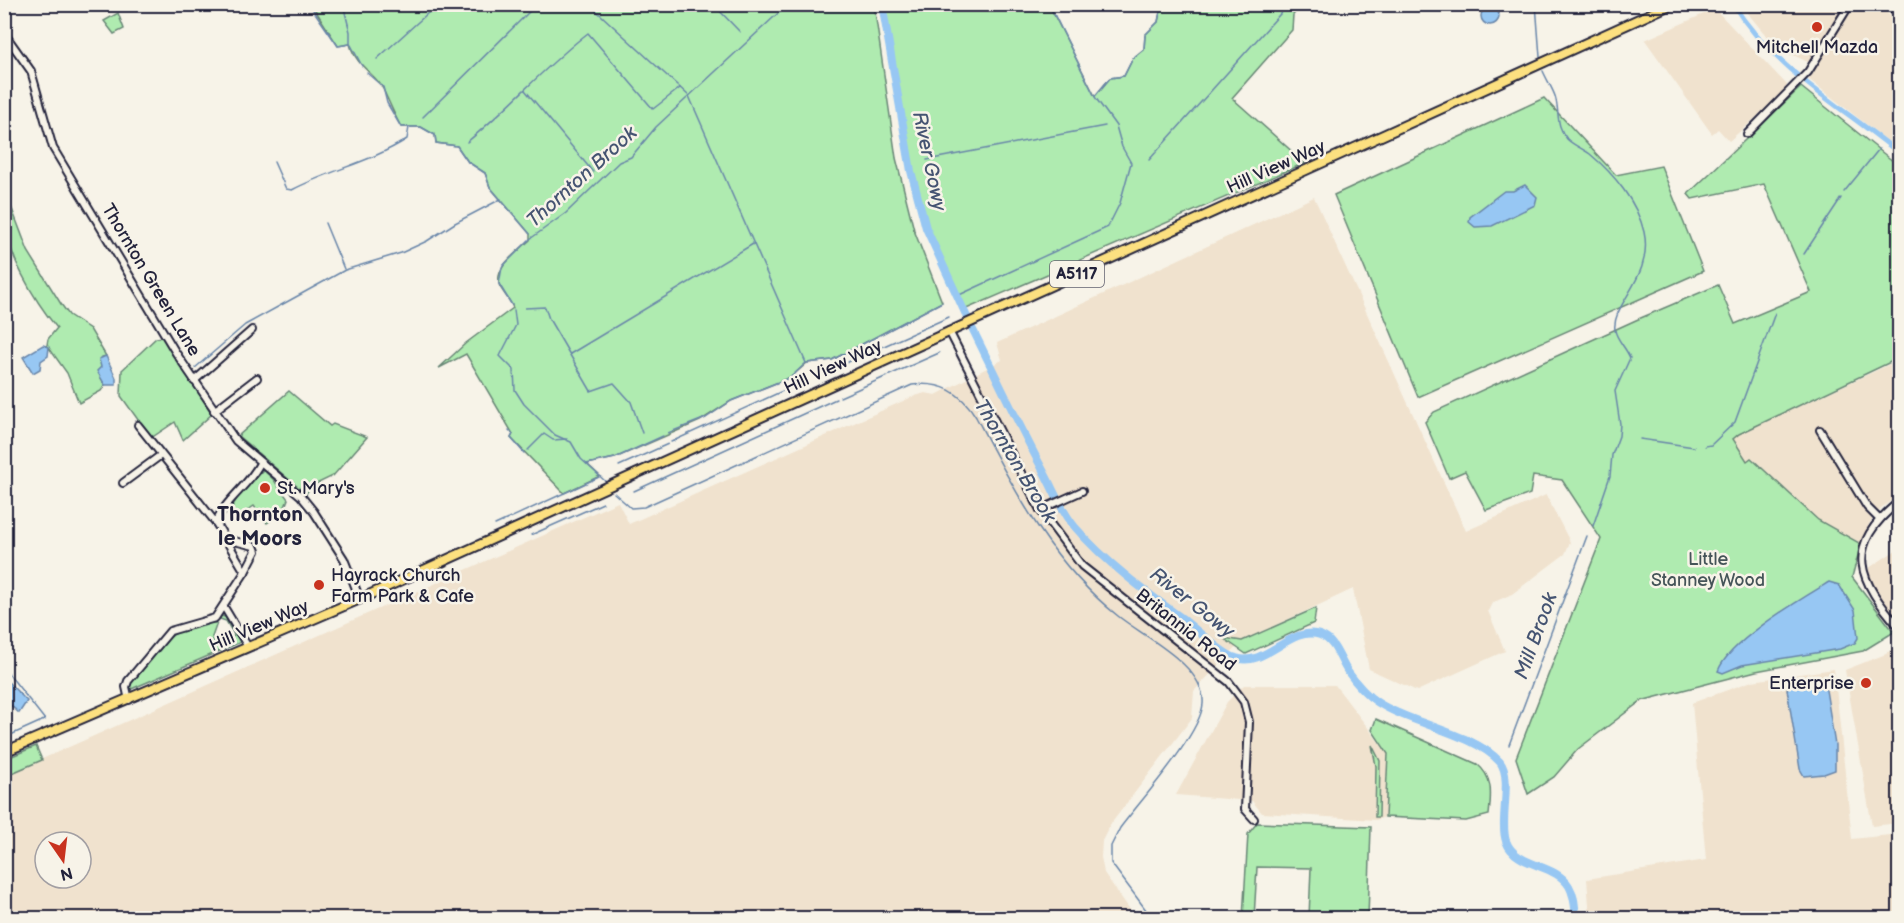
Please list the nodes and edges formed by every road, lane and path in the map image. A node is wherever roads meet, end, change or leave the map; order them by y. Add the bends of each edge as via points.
1 (1672, 4) edge
2 (1889, 4) edge
3 (1851, 5) edge
4 (1899, 16) edge
5 (4, 33) edge
6 (1747, 134) dead end
7 (252, 330) dead end
8 (949, 331) junction
9 (257, 378) dead end
10 (194, 381) junction
11 (214, 411) junction
12 (138, 425) dead end
13 (1820, 430) dead end
14 (161, 455) junction
15 (260, 463) junction
16 (123, 483) dead end
17 (1082, 491) dead end
18 (1899, 501) edge
19 (204, 508) junction
20 (221, 510) junction
21 (1040, 510) junction
22 (1879, 519) junction
23 (216, 523) junction
24 (226, 539) junction
25 (245, 572) junction
26 (360, 599) junction
27 (224, 607) junction
28 (1899, 628) edge
29 (248, 647) junction
30 (129, 700) junction
31 (4, 752) edge
32 (1254, 819) dead end

1 - 8 main road, Hill View Way / A5117
2 - 4 street
3 - 6 street via 1796,87
5 - 10 street, Thornton Green Lane via 31,71 53,148
7 - 10 street
8 - 21 street, Britannia Road
8 - 26 main road, Hill View Way / A5117
9 - 11 street
10 - 11 street, Thornton Green Lane
11 - 15 street, Thornton Green Lane via 236,441
12 - 14 street
13 - 22 street via 1867,507
14 - 16 street
14 - 19 street
15 - 20 street
15 - 26 street, Thornton Green Lane via 295,490 314,512 339,549
17 - 21 street
18 - 22 street
19 - 20 street
19 - 23 street
20 - 23 street
21 - 32 street, Britannia Road via 1082,566 1238,692 1249,722 1245,809
22 - 28 street via 1863,550 1862,567 1870,592
23 - 24 street
24 - 25 street
24 - 25 street via 254,546 256,551
25 - 27 street
26 - 29 main road, Hill View Way / A5117
27 - 29 street
27 - 30 street via 214,618 170,631 128,681
29 - 30 main road, Hill View Way / A5117
30 - 31 main road, Hill View Way / A5117

